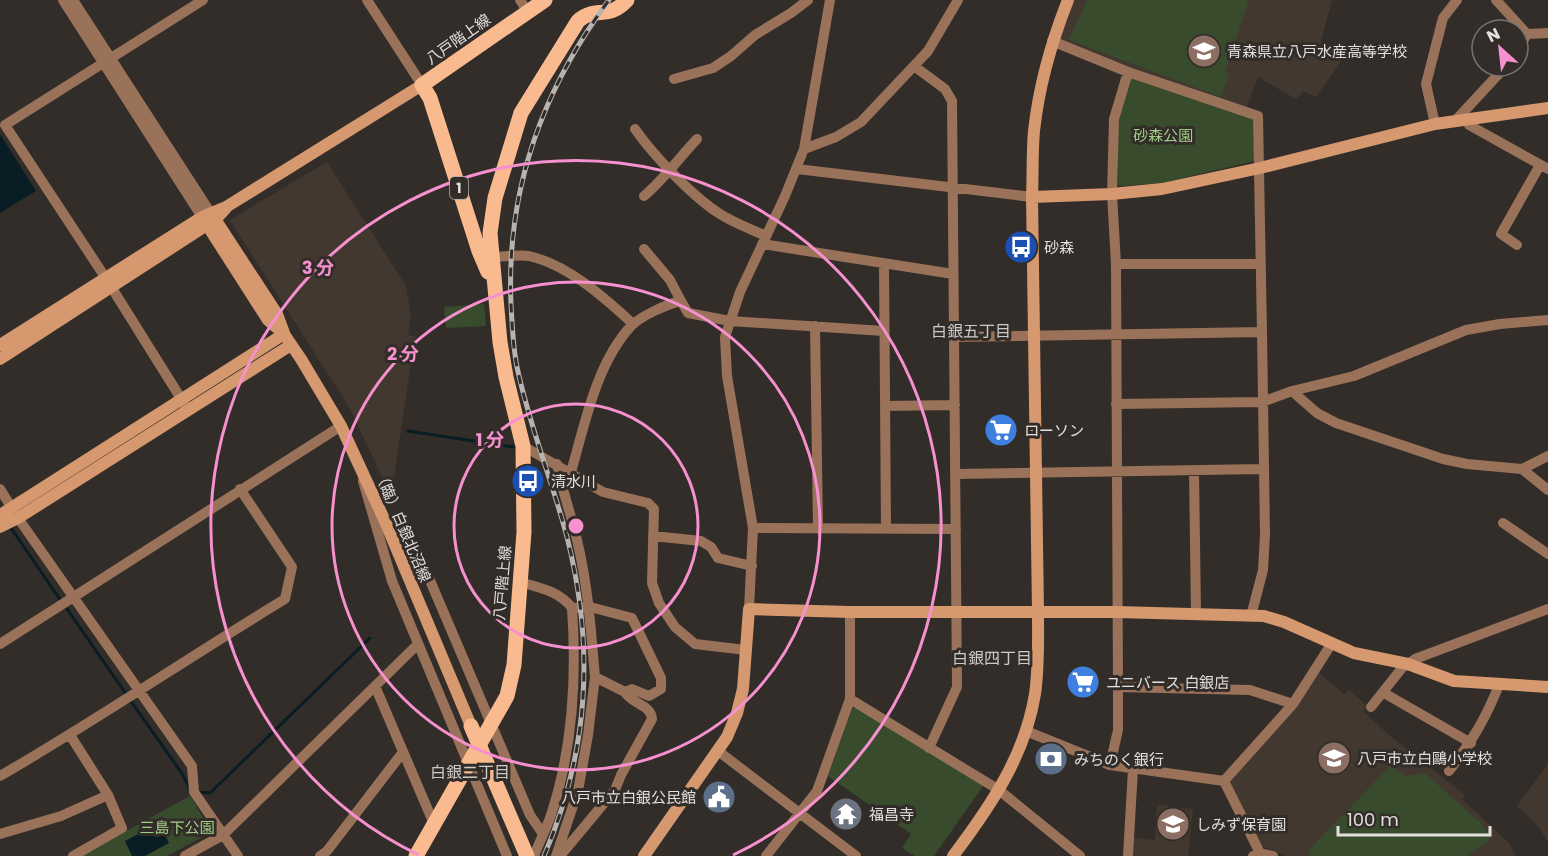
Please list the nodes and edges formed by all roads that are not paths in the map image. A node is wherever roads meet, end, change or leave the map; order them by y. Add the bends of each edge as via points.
1 (63, 0) edge
2 (73, 0) edge
3 (204, 0) edge
4 (367, 0) edge
5 (545, 0) edge
6 (627, 0) edge
7 (808, 0) edge
8 (830, 0) edge
9 (958, 0) edge
10 (1068, 0) edge
11 (1457, 0) edge
12 (1496, 0) edge
13 (524, 6) edge
14 (1512, 18) edge
15 (1548, 33) edge
16 (1530, 34) edge
17 (1052, 41) junction
18 (108, 62) junction
19 (914, 66) junction
20 (1128, 72) junction
21 (1496, 78) edge
22 (674, 79) dead end
23 (422, 85) junction
24 (1548, 108) edge
25 (1462, 119) junction
26 (1435, 124) junction
27 (634, 129) dead end
28 (698, 139) dead end
29 (804, 149) junction
30 (1544, 167) edge
31 (1260, 168) junction
32 (671, 170) junction
33 (797, 170) junction
34 (953, 189) junction
35 (1112, 194) junction
36 (644, 196) dead end
37 (1032, 197) junction
38 (209, 218) junction
39 (764, 240) junction
40 (1517, 244) dead end
41 (644, 249) dead end
42 (492, 257) junction
43 (884, 264) junction
44 (1116, 264) junction
45 (1260, 264) junction
46 (953, 274) junction
47 (108, 282) junction
48 (495, 290) junction
49 (681, 301) junction
50 (1548, 320) edge
51 (730, 321) junction
52 (633, 324) junction
53 (815, 326) junction
54 (884, 331) junction
55 (1262, 332) junction
56 (1115, 335) junction
57 (1035, 336) junction
58 (954, 337) junction
59 (288, 340) junction
60 (0, 345) edge
61 (0, 359) edge
62 (1292, 391) junction
63 (1262, 402) junction
64 (185, 404) junction
65 (1116, 404) junction
66 (955, 405) junction
67 (886, 406) junction
68 (341, 426) junction
69 (523, 446) junction
70 (1548, 456) edge
71 (358, 460) junction
72 (554, 462) junction
73 (1263, 469) junction
74 (1521, 469) junction
75 (1194, 471) junction
76 (570, 472) junction
77 (1118, 472) junction
78 (956, 474) junction
79 (1037, 474) junction
80 (1547, 487) edge
81 (0, 489) edge
82 (240, 489) junction
83 (15, 513) junction
84 (0, 514) edge
85 (384, 519) junction
86 (1503, 523) dead end
87 (0, 527) edge
88 (753, 528) junction
89 (818, 529) junction
90 (886, 529) junction
91 (956, 529) junction
92 (653, 536) junction
93 (1548, 554) edge
94 (752, 566) junction
95 (520, 582) junction
96 (72, 597) junction
97 (590, 606) junction
98 (572, 608) junction
99 (749, 609) junction
100 (1548, 609) edge
101 (957, 611) junction
102 (1038, 611) junction
103 (850, 612) junction
104 (1118, 612) junction
105 (1197, 613) junction
106 (1251, 616) junction
107 (1332, 643) junction
108 (0, 644) edge
109 (418, 644) junction
110 (746, 650) junction
111 (1408, 664) junction
112 (595, 677) junction
113 (1499, 685) junction
114 (375, 686) junction
115 (1118, 687) junction
116 (1548, 687) edge
117 (138, 692) junction
118 (625, 692) junction
119 (1384, 693) junction
120 (850, 699) junction
121 (1293, 704) junction
122 (1371, 707) dead end
123 (491, 725) junction
124 (471, 726) joint
125 (1026, 731) junction
126 (70, 735) junction
127 (1471, 743) junction
128 (929, 748) junction
129 (403, 752) junction
130 (718, 752) junction
131 (469, 764) junction
132 (1110, 765) junction
133 (1133, 769) junction
134 (1449, 771) dead end
135 (0, 776) edge
136 (1224, 781) junction
137 (999, 790) junction
138 (108, 795) junction
139 (800, 814) junction
140 (434, 824) junction
141 (0, 834) edge
142 (543, 834) junction
143 (223, 835) junction
144 (1257, 855) edge
145 (73, 856) edge
146 (185, 856) edge
147 (238, 856) edge
148 (320, 856) edge
149 (416, 856) edge
150 (507, 856) edge
151 (527, 856) edge
152 (534, 856) edge
153 (558, 856) edge
154 (644, 856) edge
155 (766, 856) edge
156 (855, 856) edge
157 (953, 856) edge
158 (1080, 856) edge
159 (1128, 856) edge
160 (1273, 856) edge

1 - 18 street
2 - 18 street
3 - 18 street
4 - 23 street
5 - 13 main road, 八戸階上線
6 - 42 main road, 八戸階上線 / 1 via 608,13 590,13 578,21 521,113 495,198 490,234
7 - 22 street via 713,68
8 - 29 street
9 - 19 street via 928,51
10 - 17 street
11 - 26 street via 1443,18 1426,84
12 - 14 street
13 - 23 main road, 八戸階上線
15 - 16 street
17 - 20 street
17 - 37 street via 1034,131
18 - 38 street
18 - 47 street via 5,125
19 - 29 street via 861,122
19 - 34 street via 945,89 952,101
20 - 31 street via 1258,116
20 - 35 street via 1114,119
21 - 25 street
23 - 38 street
23 - 48 main road, 八戸階上線 / 1
24 - 25 street
25 - 26 street
25 - 30 street
26 - 31 street
27 - 32 street
28 - 32 street
29 - 33 street
30 - 40 street via 1501,234
31 - 35 street via 1162,189
31 - 45 street
32 - 36 street
32 - 39 street via 719,214
33 - 34 street
33 - 39 street
34 - 37 street
34 - 46 street
35 - 37 street
35 - 44 street
37 - 57 street
38 - 47 street
38 - 59 street, （臨）白銀北沼線 via 277,314
39 - 43 street
39 - 51 street
41 - 49 street via 670,280
42 - 48 main road, 八戸階上線 / 1
42 - 52 street via 529,256 565,271 611,303
43 - 46 street
43 - 54 street
44 - 45 street
44 - 56 street
45 - 55 street
46 - 58 street
47 - 60 street
47 - 61 street
47 - 64 street
48 - 69 main road, 八戸階上線 / 1 via 506,376
49 - 51 street via 688,313
49 - 52 street
50 - 62 street via 1466,330 1354,376
51 - 53 street
51 - 88 street via 725,337 727,376
52 - 76 street via 618,343 596,386
53 - 54 street
53 - 89 street
54 - 67 street
55 - 56 street
55 - 63 street
56 - 57 street
56 - 65 street
57 - 58 street
57 - 79 street
58 - 66 street
59 - 64 street
59 - 68 street, （臨）白銀北沼線
62 - 63 street
62 - 74 street via 1317,413 1336,423 1443,459
63 - 65 street
63 - 73 street
64 - 83 street
65 - 77 street
66 - 67 street
66 - 78 street
67 - 90 street
68 - 71 street, （臨）白銀北沼線
68 - 82 street
69 - 72 street
69 - 95 main road, 八戸階上線 / 1
70 - 74 street
71 - 85 street, （臨）白銀北沼線
71 - 109 street via 392,581
72 - 76 street
72 - 97 street via 577,540
73 - 75 street
73 - 106 street via 1263,570
74 - 80 street
75 - 77 street
75 - 105 street
76 - 92 street via 603,492 648,503 654,509
77 - 79 street
77 - 104 street
78 - 79 street
78 - 91 street
79 - 102 street
81 - 83 street
82 - 96 street
82 - 117 street via 292,567 285,599
83 - 84 street
83 - 87 street
83 - 96 street
85 - 123 street via 406,537 426,571
85 - 124 street, （臨）白銀北沼線
86 - 93 street
88 - 89 street
88 - 94 street
89 - 90 street
90 - 91 street
91 - 101 street
92 - 94 street via 701,541 718,558
92 - 110 street via 652,583 659,603 675,627 695,644
94 - 99 street
95 - 98 street via 551,591
95 - 123 main road, 八戸階上線 / 1 via 514,665 507,696
96 - 108 street
96 - 117 street
97 - 98 street
97 - 112 street
97 - 118 street via 632,618 661,678 661,690 649,696 632,689
98 - 142 street via 570,734
99 - 103 street
99 - 110 street
100 - 111 street
101 - 102 street
101 - 103 street
101 - 128 street via 957,687
102 - 104 street
102 - 125 street via 1035,694
103 - 120 street
104 - 105 street
104 - 115 street
105 - 106 street
106 - 107 street via 1284,622
107 - 111 street
107 - 121 street
109 - 114 street
109 - 131 street
110 - 130 street via 737,713
111 - 113 street via 1454,681
111 - 119 street
112 - 118 street
112 - 153 street via 578,791
113 - 116 street
113 - 127 street
114 - 129 street
114 - 143 street
115 - 121 street via 1250,690
115 - 132 street via 1118,730
117 - 126 street
117 - 143 street via 192,766 194,792
118 - 153 street via 652,713 652,719 615,790
119 - 122 street
119 - 127 street
120 - 128 street
120 - 139 street via 817,791
121 - 136 street
123 - 131 main road, 八戸階上線 / 1
123 - 142 street
124 - 151 main road, bridge
125 - 132 street
125 - 137 street
126 - 135 street
126 - 138 street
127 - 134 street
128 - 137 street
129 - 140 street
129 - 148 street
130 - 139 street
130 - 154 street
131 - 140 main road, 八戸階上線 / 1
131 - 150 street
132 - 133 street
133 - 136 street
133 - 159 street
136 - 144 street
137 - 157 street
137 - 158 street
138 - 141 street via 61,816
138 - 145 street via 122,828
139 - 155 street
139 - 156 street
140 - 149 main road, 八戸階上線 / 1
142 - 152 street
143 - 146 street
143 - 147 street
144 - 160 street

